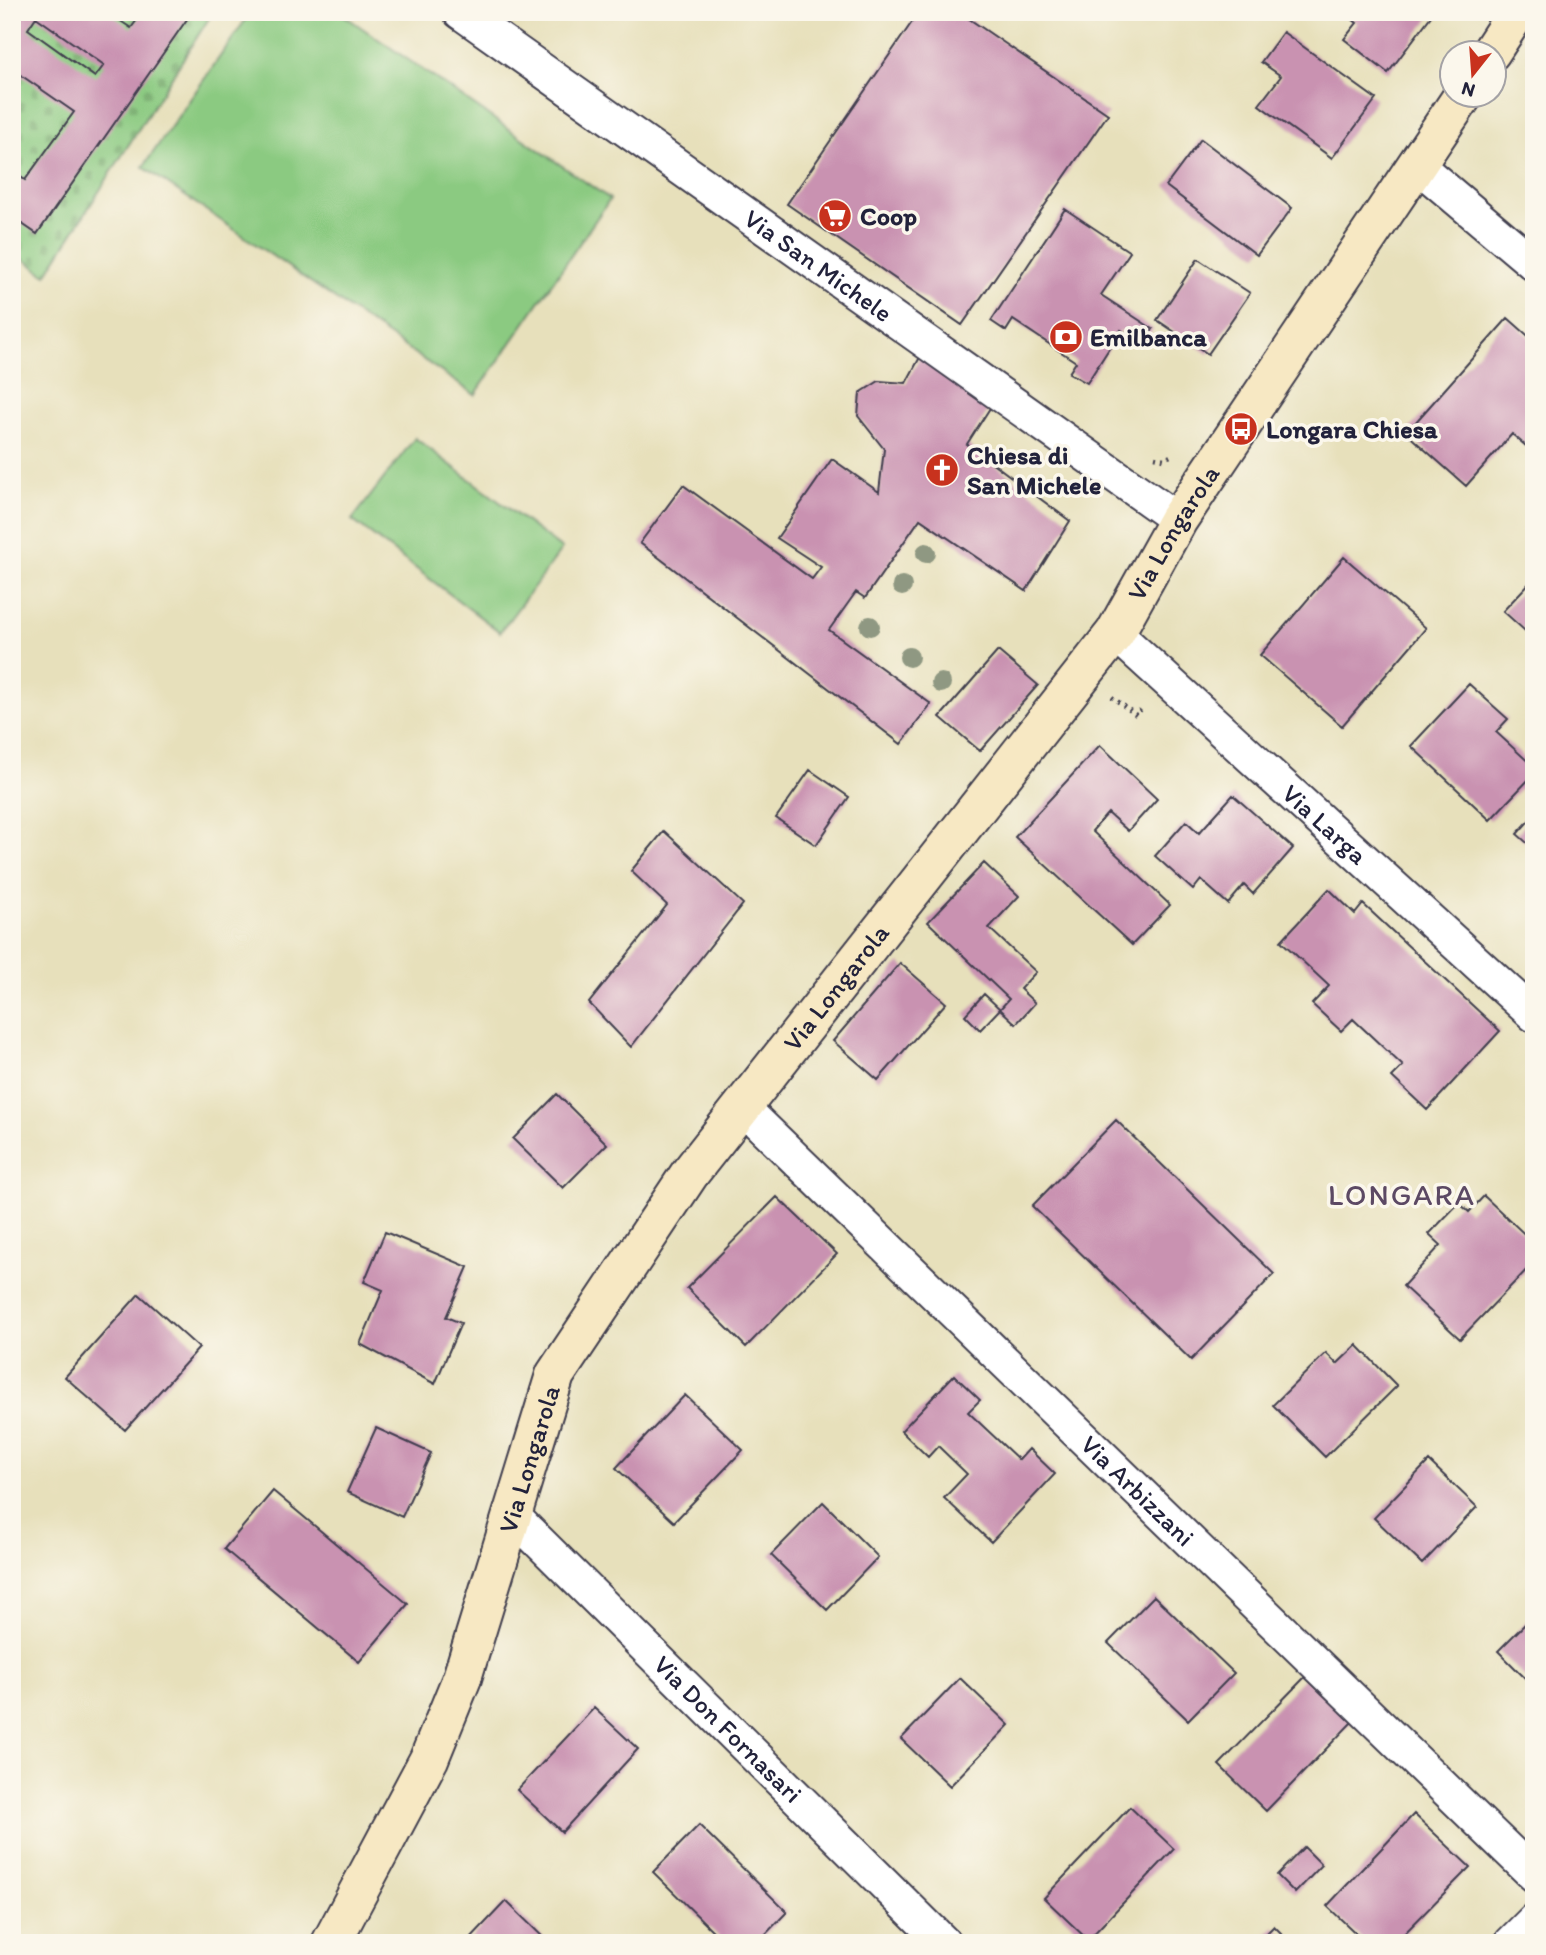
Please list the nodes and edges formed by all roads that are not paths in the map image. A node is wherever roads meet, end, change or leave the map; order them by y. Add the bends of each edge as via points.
1 (460, 12) edge
2 (1517, 12) edge
3 (1500, 38) edge
4 (1455, 108) edge
5 (1418, 166) junction
6 (1534, 264) edge
7 (1178, 520) junction
8 (1115, 633) junction
9 (1534, 1015) edge
10 (742, 1107) junction
11 (512, 1515) junction
12 (1534, 1875) edge
13 (1534, 1920) edge
14 (331, 1943) edge
15 (944, 1943) edge
16 (1511, 1943) edge

1 - 7 street, Via San Michele
2 - 3 street
4 - 5 street, Via Longarola
5 - 6 street
5 - 7 street, Via Longarola
7 - 8 street, Via Longarola
8 - 9 street, Via Larga
8 - 10 street, Via Longarola
10 - 11 street, Via Longarola via 690,1173 555,1375
10 - 12 street, Via Arbizzani
11 - 14 street, Via Longarola via 462,1678 429,1759
11 - 15 street, Via Don Fornasari
13 - 16 street

